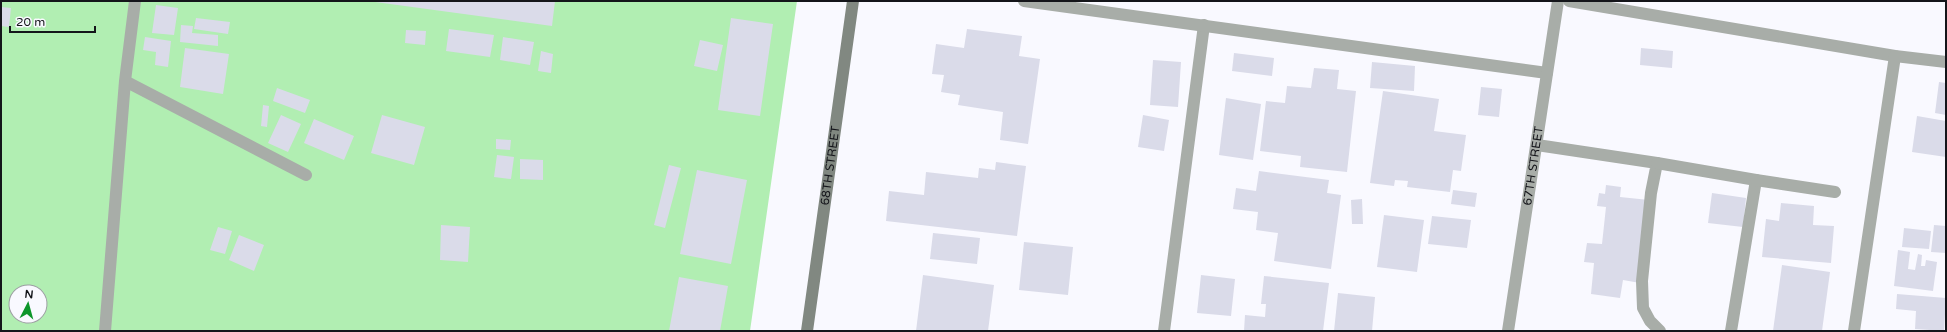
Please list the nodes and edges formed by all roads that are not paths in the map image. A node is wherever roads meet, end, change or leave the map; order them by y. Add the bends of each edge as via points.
1 (135, 1) edge
2 (853, 1) edge
3 (1024, 1) edge
4 (1558, 1) edge
5 (1569, 1) edge
6 (1204, 25) junction
7 (1895, 56) junction
8 (1946, 62) edge
9 (1547, 73) junction
10 (125, 81) junction
11 (1537, 145) junction
12 (1657, 163) junction
13 (306, 175) dead end
14 (1756, 180) junction
15 (1835, 192) dead end
16 (105, 331) edge
17 (807, 331) edge
18 (1164, 331) edge
19 (1508, 331) edge
20 (1660, 331) edge
21 (1731, 331) edge
22 (1854, 331) edge

1 - 10 street
2 - 17 main road, 68TH STREET
3 - 6 street
4 - 9 street, 67TH STREET
5 - 7 street
6 - 9 street
6 - 18 street
7 - 8 street
7 - 22 street
9 - 11 street, 67TH STREET
10 - 13 street
10 - 16 street
11 - 12 street
11 - 19 street, 67TH STREET
12 - 14 street
12 - 20 street via 1651,194 1642,281 1643,308 1650,321
14 - 15 street
14 - 21 street

